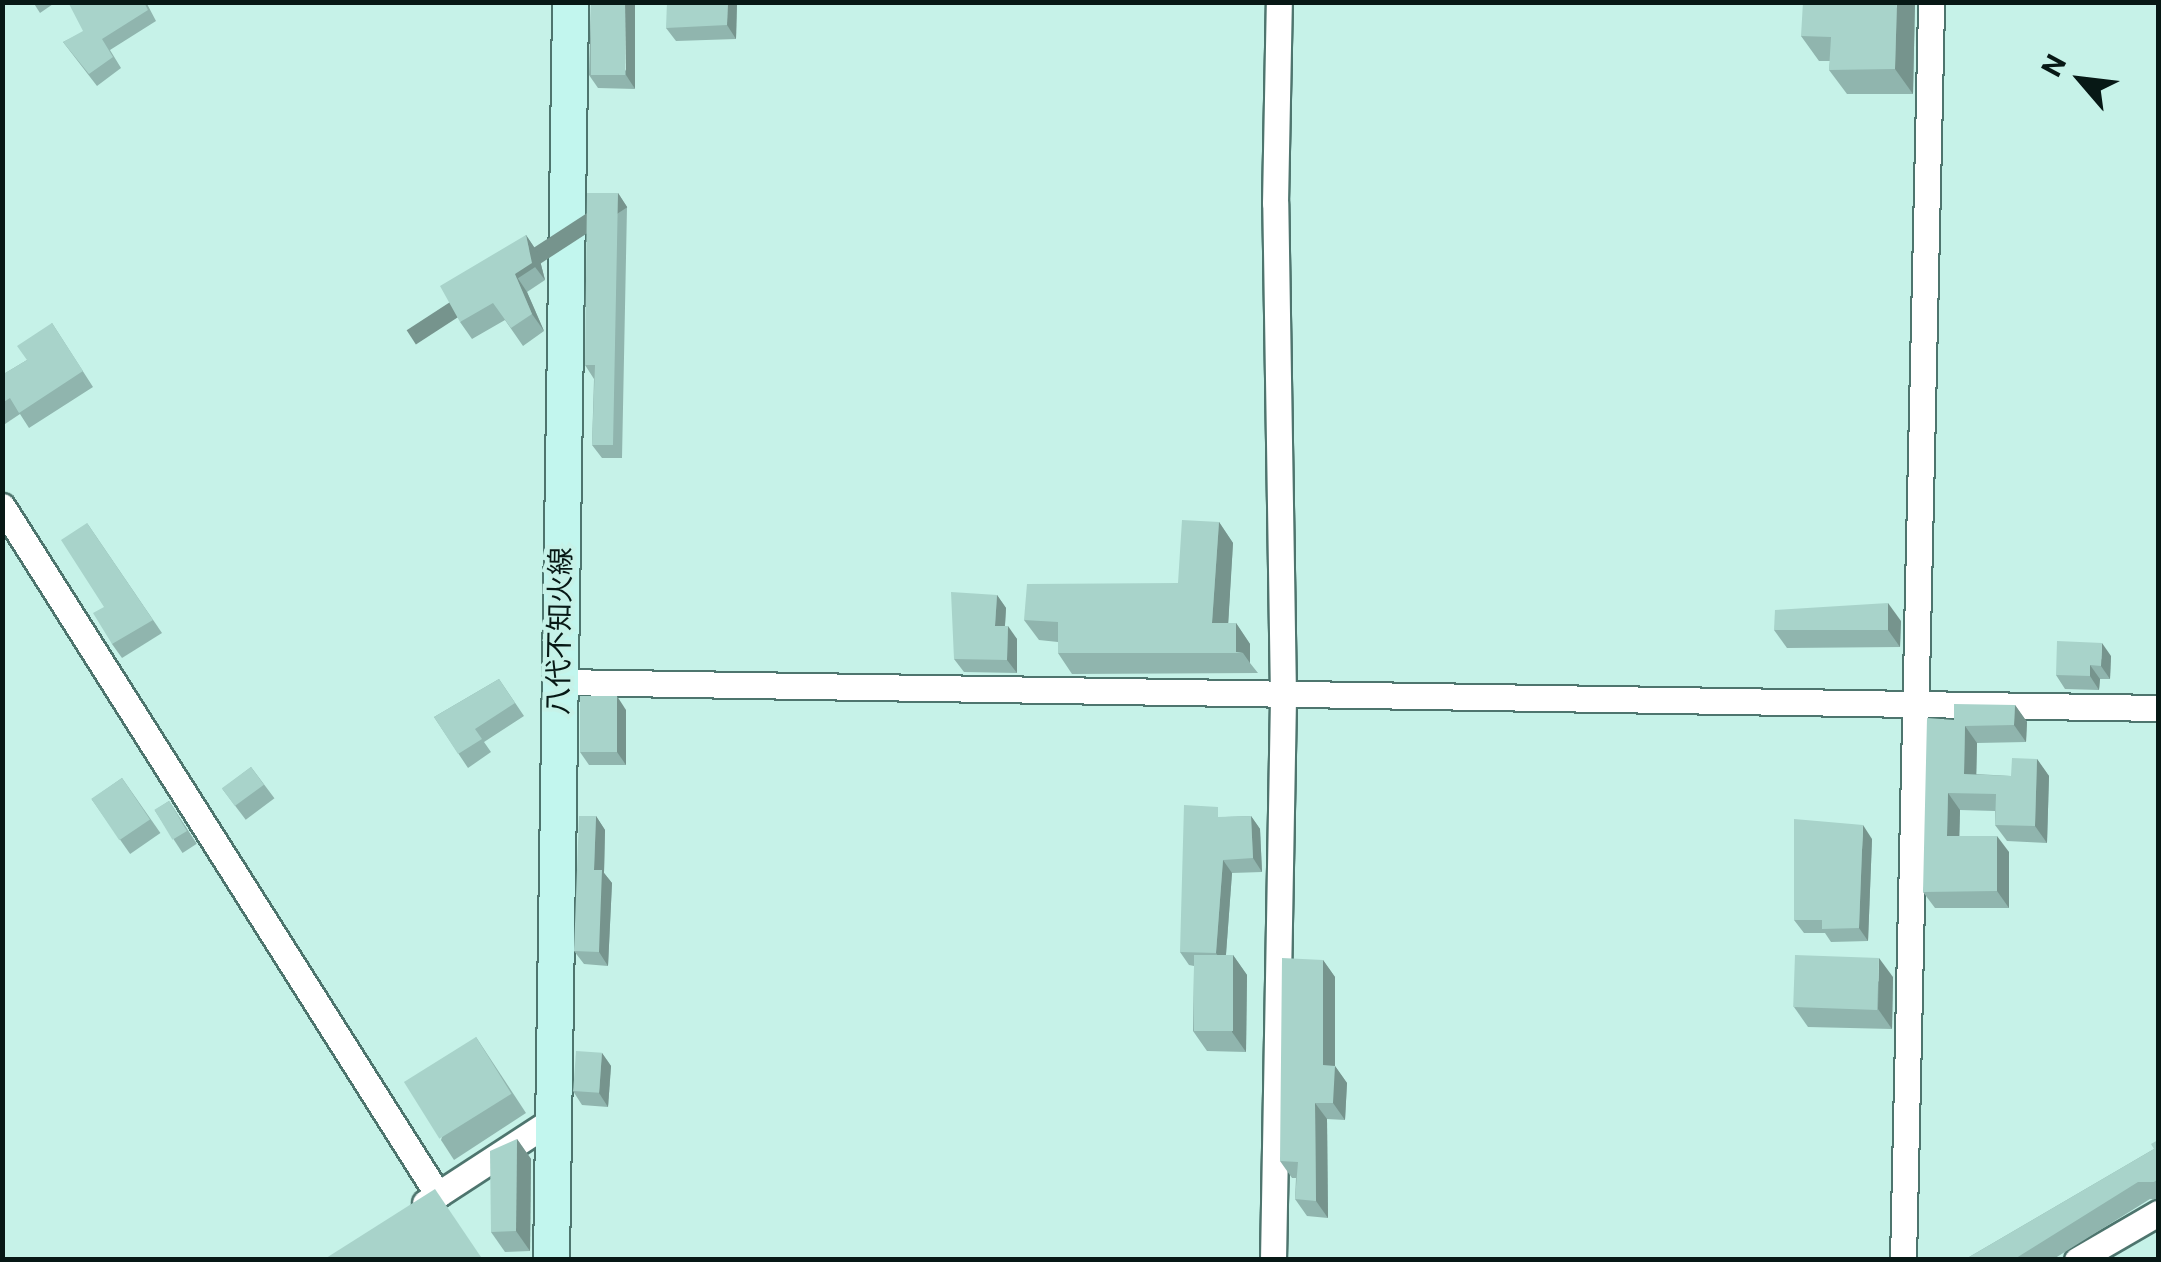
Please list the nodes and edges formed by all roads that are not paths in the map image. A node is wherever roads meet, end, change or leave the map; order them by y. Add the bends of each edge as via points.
1 (570, 2) edge
2 (1279, 2) edge
3 (1931, 2) edge
4 (2, 506) edge
5 (559, 682) junction
6 (1284, 696) junction
7 (1914, 704) junction
8 (2158, 708) edge
9 (551, 1121) junction
10 (438, 1194) junction
11 (2158, 1213) edge
12 (404, 1216) edge
13 (551, 1260) edge
14 (1273, 1260) edge
15 (1903, 1260) edge
16 (2077, 1260) edge

1 - 5 main road, 八代不知火線
2 - 6 street via 1275,203
3 - 7 street
4 - 10 street
5 - 6 street
5 - 9 main road, 八代不知火線
6 - 7 street
6 - 14 street
7 - 8 street
7 - 15 street
9 - 10 street
9 - 13 main road, 八代不知火線
10 - 12 street
11 - 16 street

